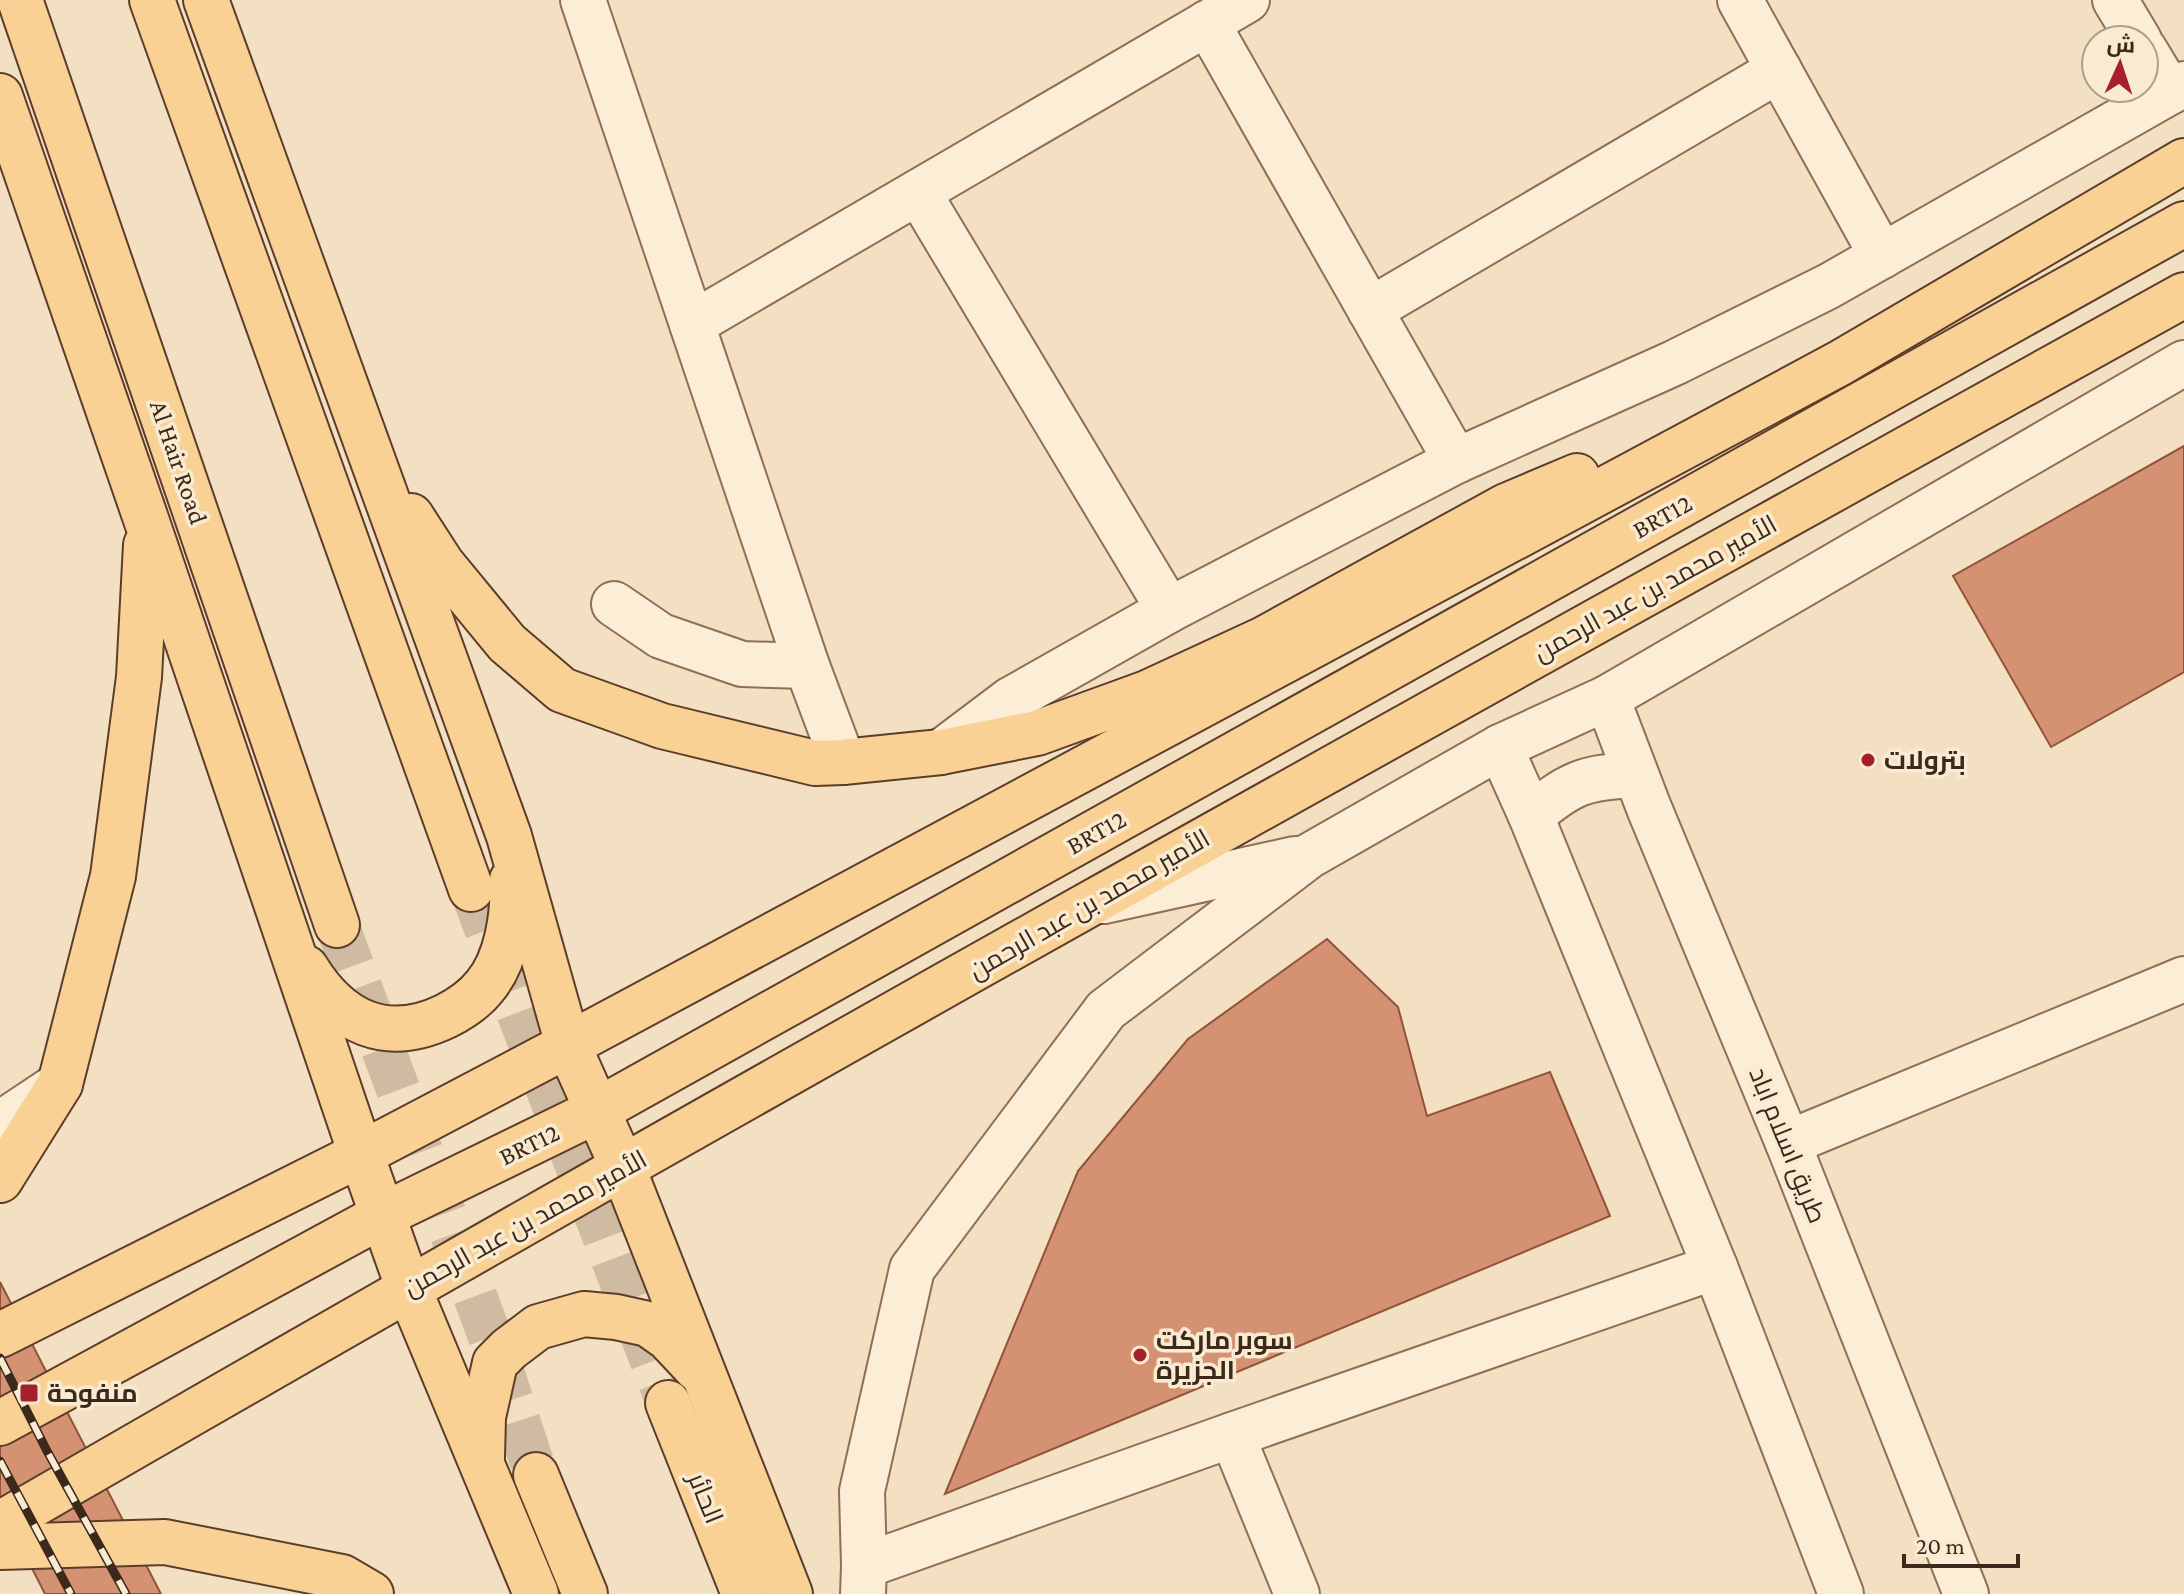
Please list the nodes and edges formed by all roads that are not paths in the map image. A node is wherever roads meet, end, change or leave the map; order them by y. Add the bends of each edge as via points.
1 (20, 0) edge
2 (152, 0) edge
3 (206, 0) edge
4 (583, 0) edge
5 (1247, 0) edge
6 (1740, 0) edge
7 (2115, 0) edge
8 (1207, 23) junction
9 (2129, 24) edge
10 (2160, 68) edge
11 (1779, 70) junction
12 (2177, 88) edge
13 (0, 96) edge
14 (2184, 161) edge
15 (918, 192) junction
16 (2184, 224) edge
17 (1882, 256) junction
18 (2184, 295) edge
19 (1370, 310) junction
20 (692, 324) junction
21 (1840, 363) junction
22 (2184, 363) edge
23 (366, 445) junction
24 (1456, 461) junction
25 (147, 522) junction
26 (614, 604) dead end
27 (1169, 610) junction
28 (807, 666) junction
29 (1607, 698) junction
30 (1500, 747) junction
31 (941, 752) junction
32 (843, 762) junction
33 (1636, 775) junction
34 (1531, 816) junction
35 (509, 836) junction
36 (1309, 856) junction
37 (471, 889) tunnel mouth
38 (1090, 904) junction
39 (337, 925) tunnel mouth
40 (290, 942) junction
41 (2184, 979) edge
42 (568, 1045) junction
43 (60, 1084) junction
44 (598, 1110) junction
45 (0, 1124) edge
46 (1788, 1143) junction
47 (361, 1154) junction
48 (623, 1168) junction
49 (0, 1180) edge
50 (383, 1215) junction
51 (1715, 1267) junction
52 (408, 1287) junction
53 (0, 1335) edge
54 (707, 1379) junction
55 (668, 1403) tunnel mouth
56 (0, 1423) edge
57 (1232, 1435) junction
58 (482, 1464) junction
59 (536, 1475) tunnel mouth
60 (0, 1524) edge
61 (0, 1547) edge
62 (864, 1580) edge
63 (371, 1594) edge
64 (536, 1594) edge
65 (585, 1594) edge
66 (744, 1594) edge
67 (790, 1594) edge
68 (1297, 1594) edge
69 (1841, 1594) edge
70 (1966, 1594) edge

1 - 39 main road, Al Hair Road
2 - 37 main road
3 - 23 main road
4 - 20 street
5 - 8 street
6 - 11 street
7 - 9 street
8 - 15 street
8 - 19 street
10 - 12 street
11 - 17 street
11 - 19 street
12 - 17 street
13 - 25 main road
14 - 21 main road
15 - 20 street
15 - 27 street
16 - 44 main road, BRT12
17 - 24 street via 1674,363
18 - 38 main road, الأمير محمد بن عبد الرحمن
19 - 24 street
20 - 28 street
21 - 31 main road via 1506,506 1264,639 1147,693 1037,733
21 - 42 main road
22 - 29 street
23 - 32 main road via 442,564 507,643 562,690 662,726 815,763
23 - 35 main road
24 - 27 street
25 - 40 main road
25 - 43 main road via 139,677 113,876
26 - 28 street via 661,636 742,664
27 - 31 street via 1010,700
28 - 32 street
29 - 30 street
29 - 33 street, طريق اسلام اباد
30 - 34 street
30 - 36 street
31 - 32 main road
33 - 34 street via 1580,783 1559,792
33 - 46 street, طريق اسلام اباد
34 - 51 street
35 - 40 main road via 510,914 497,967 485,987 461,1008 434,1022 405,1030 372,1027 344,1012 316,984
35 - 42 main road
36 - 38 street
36 - 62 street via 1106,1010 912,1269 862,1491
38 - 48 main road, الأمير محمد بن عبد الرحمن
40 - 47 main road
41 - 46 street
42 - 44 main road
42 - 47 main road
43 - 45 street
43 - 49 main road
44 - 48 main road
44 - 50 main road, BRT12
46 - 70 street, طريق اسلام اباد
47 - 50 main road
47 - 53 main road
48 - 52 main road, الأمير محمد بن عبد الرحمن
48 - 54 main road
50 - 52 main road
50 - 56 main road, BRT12
51 - 57 street
51 - 69 street
52 - 58 main road
52 - 60 main road, الأمير محمد بن عبد الرحمن
54 - 58 main road via 648,1324 584,1314 538,1327 495,1363 483,1417
54 - 67 main road
55 - 66 main road, الحائر
57 - 62 street
57 - 68 street
58 - 64 main road
59 - 65 main road
61 - 63 main road via 165,1542 342,1577

